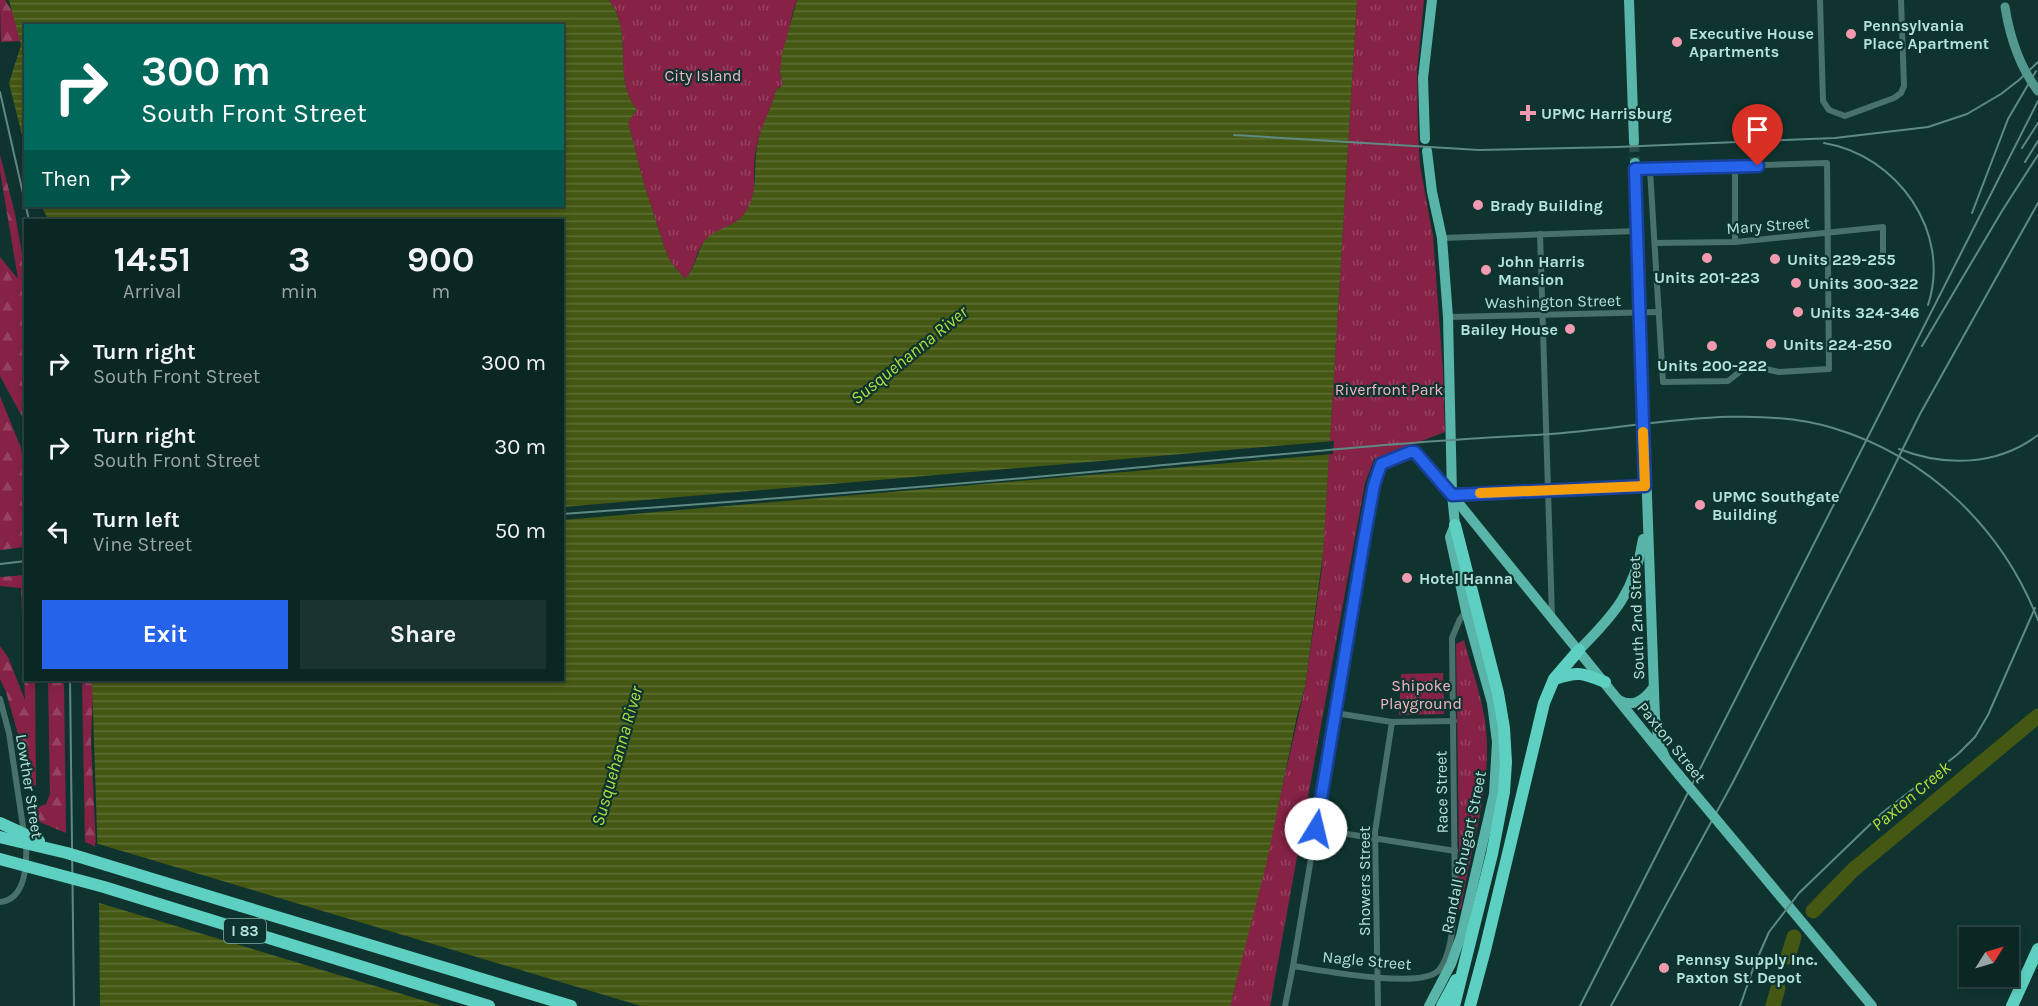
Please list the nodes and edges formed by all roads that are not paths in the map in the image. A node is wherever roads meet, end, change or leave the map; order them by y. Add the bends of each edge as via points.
1 (1432, 0) edge
2 (1629, 0) edge
3 (1820, 0) edge
4 (1901, 0) edge
5 (2005, 7) dead end
6 (2038, 92) edge
7 (1425, 139) dead end
8 (1634, 142) tunnel mouth
9 (1427, 151) dead end
10 (1635, 166) joint
11 (1735, 166) junction
12 (1650, 170) junction
13 (1637, 231) junction
14 (1540, 234) junction
15 (1827, 234) junction
16 (1442, 238) junction
17 (1735, 242) junction
18 (1655, 243) junction
19 (1883, 252) dead end
20 (1659, 312) junction
21 (1640, 313) junction
22 (1544, 315) junction
23 (1448, 317) junction
24 (1645, 486) junction
25 (1549, 490) junction
26 (1452, 495) junction
27 (1646, 512) junction
28 (1455, 525) junction
29 (1466, 611) junction
30 (1552, 617) junction
31 (1579, 650) junction
32 (1554, 679) junction
33 (1605, 682) junction
34 (1653, 688) junction
35 (0, 699) edge
36 (1619, 700) junction
37 (1335, 713) junction
38 (1392, 722) junction
39 (1454, 722) junction
40 (1665, 758) junction
41 (0, 823) edge
42 (1316, 829) junction
43 (0, 837) edge
44 (1377, 840) junction
45 (1455, 852) junction
46 (67, 853) junction
47 (0, 859) edge
48 (0, 902) edge
49 (1485, 950) junction
50 (2038, 950) edge
51 (1464, 963) junction
52 (1293, 966) junction
53 (1436, 972) joint
54 (1377, 978) junction
55 (489, 1006) edge
56 (571, 1006) edge
57 (1285, 1006) edge
58 (1378, 1006) edge
59 (1430, 1006) edge
60 (1442, 1006) edge
61 (1455, 1006) edge
62 (1470, 1006) edge
63 (1474, 1006) edge
64 (1872, 1006) edge
65 (2012, 1006) edge

1 - 7 main road via 1423,78
2 - 8 main road
3 - 4 street via 1823,101 1828,110 1845,116 1901,93
5 - 6 main road, bridge via 2018,57
9 - 16 main road, Randall Shugart Street via 1431,192
10 - 12 street
10 - 13 main road, South 2nd Street
11 - 12 street
11 - 15 street via 1827,163
11 - 17 street
12 - 18 street
13 - 14 street
13 - 21 main road, South 2nd Street
14 - 16 street
14 - 22 street
15 - 17 street, Mary Street
15 - 19 street, Mary Street via 1883,227
15 - 20 street via 1828,369 1779,372 1756,367 1742,370 1728,381 1663,382
16 - 23 main road, Randall Shugart Street
17 - 18 street, Mary Street
18 - 20 street
20 - 21 street, Washington Street
21 - 22 street, Washington Street
21 - 24 main road, South 2nd Street
22 - 23 street, Washington Street
22 - 25 street
23 - 26 main road, Randall Shugart Street
24 - 25 street
24 - 27 main road, South 2nd Street
25 - 26 street
25 - 30 street
26 - 28 main road, Randall Shugart Street
26 - 30 main road, Paxton Street
26 - 37 street via 1415,452 1381,464 1374,485
27 - 31 main road, South 2nd Street via 1632,584 1615,612
27 - 34 main road, South 2nd Street
28 - 29 main road, Randall Shugart Street via 1450,537
28 - 51 highway via 1498,693 1506,762 1492,854
29 - 39 street, Race Street via 1452,638
29 - 59 main road, Randall Shugart Street via 1492,703 1496,776 1461,936
30 - 31 main road, Paxton Street
31 - 32 highway
31 - 33 main road, Paxton Street
32 - 33 highway via 1586,674
32 - 49 highway via 1538,724
33 - 36 main road, Paxton Street
34 - 36 main road via 1635,703
34 - 40 main road, South 2nd Street via 1656,732
35 - 48 street, Lowther Street via 26,847 22,884 13,897
36 - 40 main road, Paxton Street
37 - 38 street
37 - 42 street
38 - 39 street
38 - 44 street, Showers Street
39 - 45 street, Race Street
40 - 64 main road, Paxton Street, bridge
41 - 46 highway, bridge
42 - 44 street
42 - 52 street
43 - 46 highway, I 83, bridge
44 - 45 street
44 - 54 street, Showers Street
45 - 53 street, Race Street via 1452,932 1444,962
46 - 56 highway, I 83, bridge
47 - 55 highway, I 83, bridge
49 - 62 highway
49 - 63 highway
50 - 65 highway
51 - 60 highway
51 - 61 highway
52 - 54 street, Nagle Street
52 - 57 street
53 - 54 street, Nagle Street via 1420,978
54 - 58 street, Showers Street

